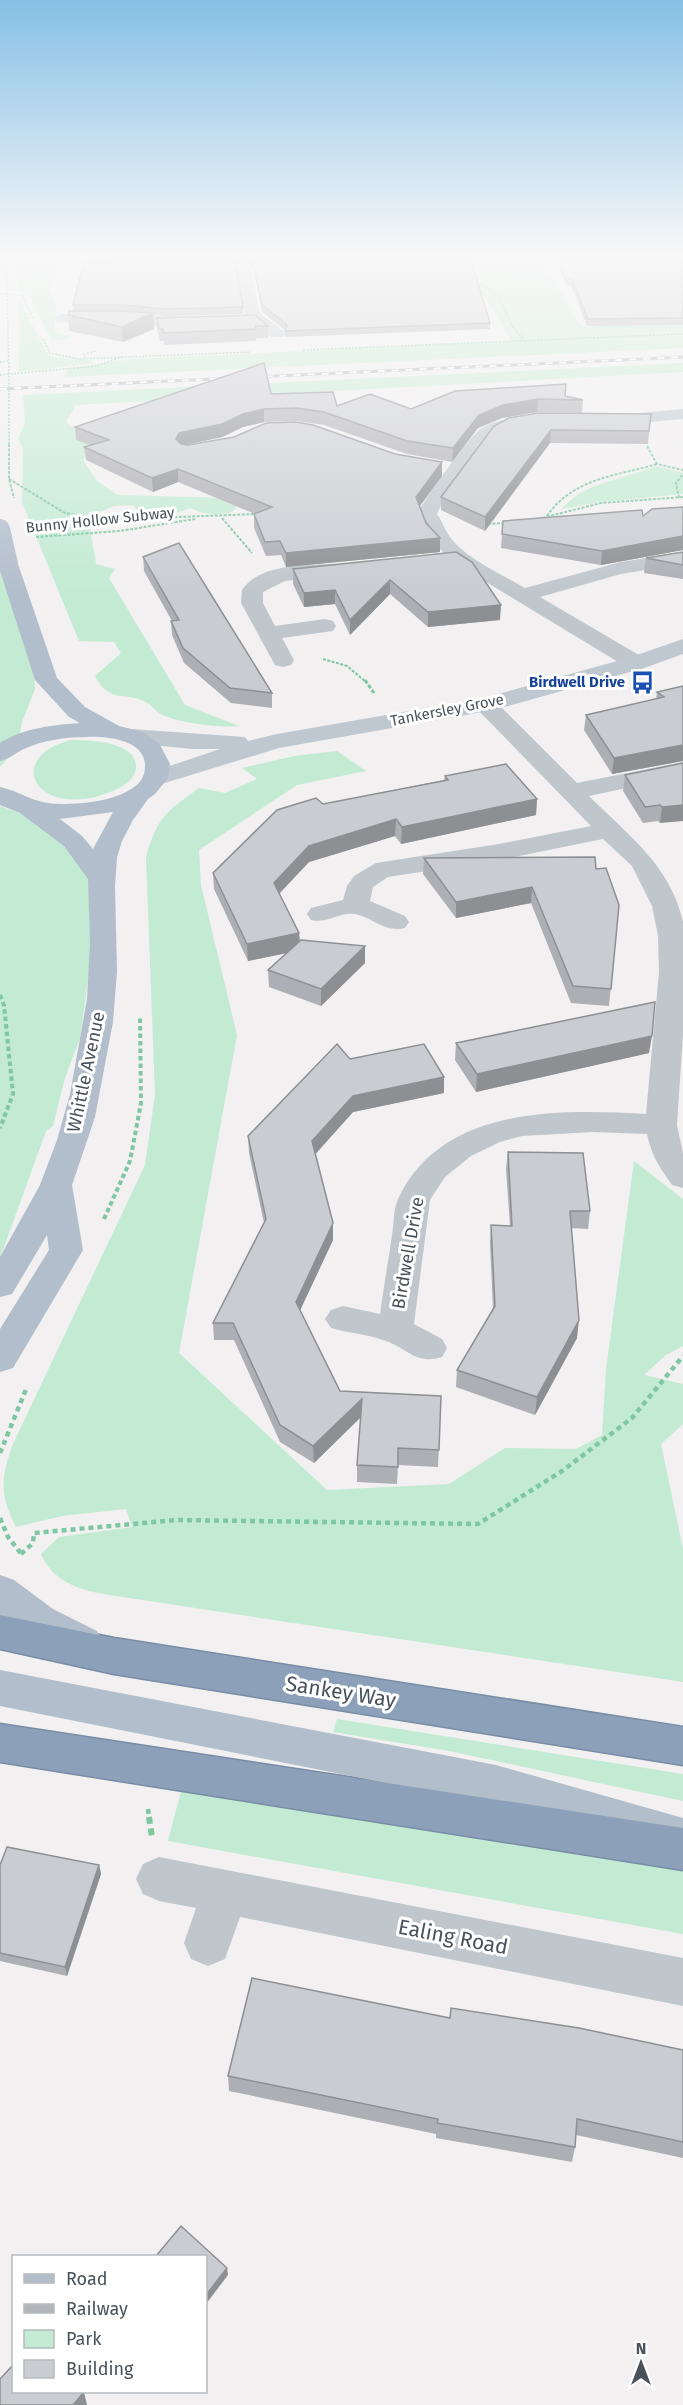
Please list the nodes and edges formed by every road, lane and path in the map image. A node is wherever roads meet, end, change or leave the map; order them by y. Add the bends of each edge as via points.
1 (9, 369) edge
2 (62, 369) edge
3 (0, 375) edge
4 (683, 414) edge
5 (549, 419) edge
6 (633, 420) junction
7 (593, 421) edge
8 (657, 464) junction
9 (435, 467) edge
10 (457, 470) junction
11 (683, 472) edge
12 (9, 479) junction
13 (681, 497) edge
14 (16, 507) dead end
15 (256, 514) edge
16 (221, 517) junction
17 (547, 517) junction
18 (202, 518) junction
19 (537, 519) edge
20 (508, 523) edge
21 (480, 524) edge
22 (0, 529) edge
23 (32, 538) dead end
24 (460, 558) junction
25 (683, 558) edge
26 (431, 562) edge
27 (362, 568) edge
28 (267, 581) junction
29 (521, 596) junction
30 (325, 626) dead end
31 (268, 633) junction
32 (683, 646) edge
33 (283, 660) joint
34 (636, 663) junction
35 (46, 680) junction
36 (379, 701) dead end
37 (486, 705) junction
38 (124, 734) junction
39 (277, 741) junction
40 (8, 748) edge
41 (683, 769) edge
42 (147, 787) junction
43 (572, 792) junction
44 (0, 794) edge
45 (27, 807) junction
46 (609, 830) junction
47 (101, 878) junction
48 (356, 905) junction
49 (321, 914) dead end
50 (394, 922) dead end
51 (0, 995) edge
52 (661, 1125) junction
53 (0, 1128) edge
54 (683, 1177) edge
55 (56, 1184) junction
56 (0, 1285) edge
57 (343, 1319) dead end
58 (395, 1330) junction
59 (429, 1348) dead end
60 (683, 1356) edge
61 (0, 1359) edge
62 (0, 1518) edge
63 (8, 1537) junction
64 (0, 1540) edge
65 (21, 1554) junction
66 (27, 1560) dead end
67 (0, 1592) edge
68 (0, 1632) edge
69 (114, 1656) junction
70 (0, 1688) edge
71 (0, 1743) edge
72 (683, 1746) edge
73 (683, 1839) edge
74 (683, 1849) edge
75 (159, 1879) dead end
76 (224, 1893) junction
77 (208, 1943) dead end
78 (683, 1982) edge

1 - 12 path, bridge
2 - 3 path
4 - 6 street
5 - 10 street via 494,429
6 - 7 street
6 - 8 path
8 - 11 path
8 - 17 path via 583,485 559,499
9 - 10 street
10 - 24 street via 427,514 438,536
11 - 13 path via 676,483
12 - 14 path
12 - 18 path via 65,513 84,518
13 - 17 path via 601,503
15 - 16 path
16 - 18 path
16 - 28 path via 256,557
17 - 19 path
18 - 23 path, Bunny Hollow Subway via 120,531
20 - 21 path
22 - 35 main road, bridge
24 - 26 street
24 - 29 street
25 - 29 street via 615,568
27 - 28 street via 290,574
28 - 31 street via 252,590 251,597
29 - 34 street
30 - 31 street
31 - 33 street
32 - 34 street, Tankersley Grove
33 - 36 path via 325,659 347,665 360,673
34 - 37 street, Tankersley Grove
35 - 38 main road via 77,712
35 - 40 main road via 39,708
37 - 39 street, Tankersley Grove
37 - 43 street
38 - 39 street, Tankersley Grove via 218,743
38 - 40 main road via 65,729 39,734
38 - 42 main road via 147,745 156,755 159,767
39 - 42 street, Tankersley Grove via 232,753
41 - 43 street
42 - 45 main road via 121,803 82,811
42 - 47 main road, Whittle Avenue via 113,832
43 - 46 street
44 - 45 main road
45 - 47 main road via 73,841
46 - 48 street via 385,869 361,883
46 - 52 street via 643,861 666,906 672,936 673,972
47 - 55 main road, Whittle Avenue via 101,998 84,1098
48 - 49 street
48 - 50 street
51 - 53 path via 13,1094
52 - 54 street via 667,1154
52 - 58 street, Birdwell Drive via 571,1121 536,1124 481,1138 437,1163 414,1199
55 - 56 main road, Whittle Avenue
55 - 61 main road via 66,1250
57 - 58 street, Birdwell Drive
58 - 59 street, Birdwell Drive
60 - 65 path via 632,1418 562,1471 478,1524 176,1520 34,1533 33,1544
62 - 63 path
63 - 64 path
63 - 65 path
65 - 66 path
67 - 69 main road via 15,1607 55,1632
68 - 69 highway, Sankey Way
69 - 72 highway, Sankey Way
70 - 73 main road via 496,1785
71 - 74 highway
75 - 76 street, Ealing Road
76 - 77 street
76 - 78 street, Ealing Road

